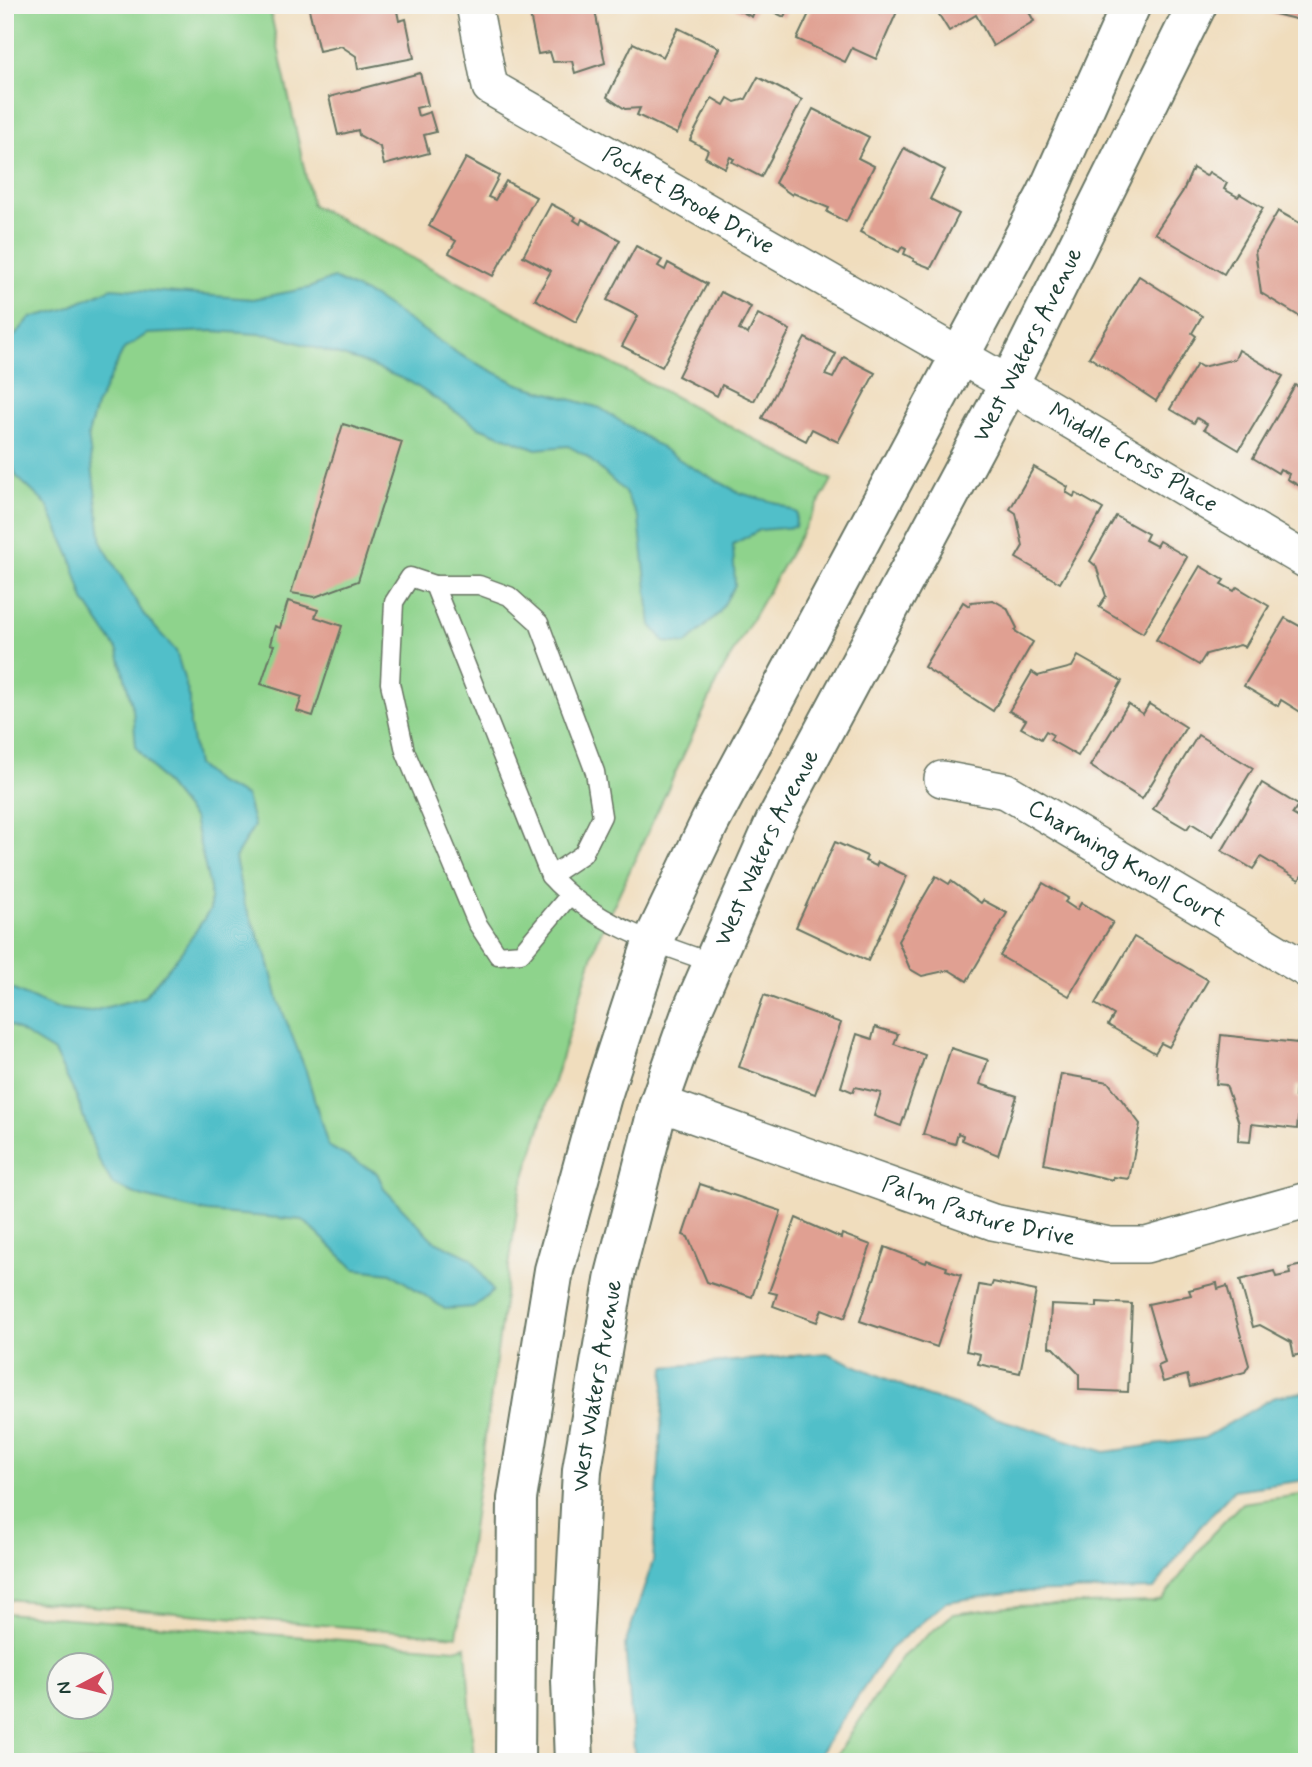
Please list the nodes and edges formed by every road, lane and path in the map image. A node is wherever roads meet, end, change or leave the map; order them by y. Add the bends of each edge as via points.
1 (474, 5) edge
2 (1131, 5) edge
3 (1197, 5) edge
4 (959, 355) junction
5 (1009, 384) junction
6 (1307, 561) edge
7 (434, 585) junction
8 (942, 779) dead end
9 (550, 877) junction
10 (568, 897) junction
11 (652, 943) junction
12 (713, 963) junction
13 (1307, 970) edge
14 (659, 1103) junction
15 (1307, 1200) edge
16 (515, 1762) edge
17 (574, 1762) edge

1 - 4 street, Pocket Brook Drive via 489,87
2 - 4 street via 1046,195
3 - 5 street, West Waters Avenue
4 - 5 street, Middle Cross Place
4 - 11 street via 716,809
5 - 6 street, Middle Cross Place
5 - 12 street, West Waters Avenue via 775,822
7 - 9 lane
7 - 9 lane via 480,585 509,596 539,623 595,772 602,816 583,854
7 - 10 lane via 410,577 394,602 390,683 405,751 477,923 498,955 521,953
8 - 13 street, Charming Knoll Court via 1006,791
9 - 10 lane
10 - 11 lane
11 - 12 lane
11 - 16 street via 602,1096 554,1270 517,1499
12 - 14 street, West Waters Avenue
14 - 15 street, Palm Pasture Drive via 993,1222 1109,1245 1146,1245
14 - 17 street, West Waters Avenue via 615,1275 582,1470 571,1680

